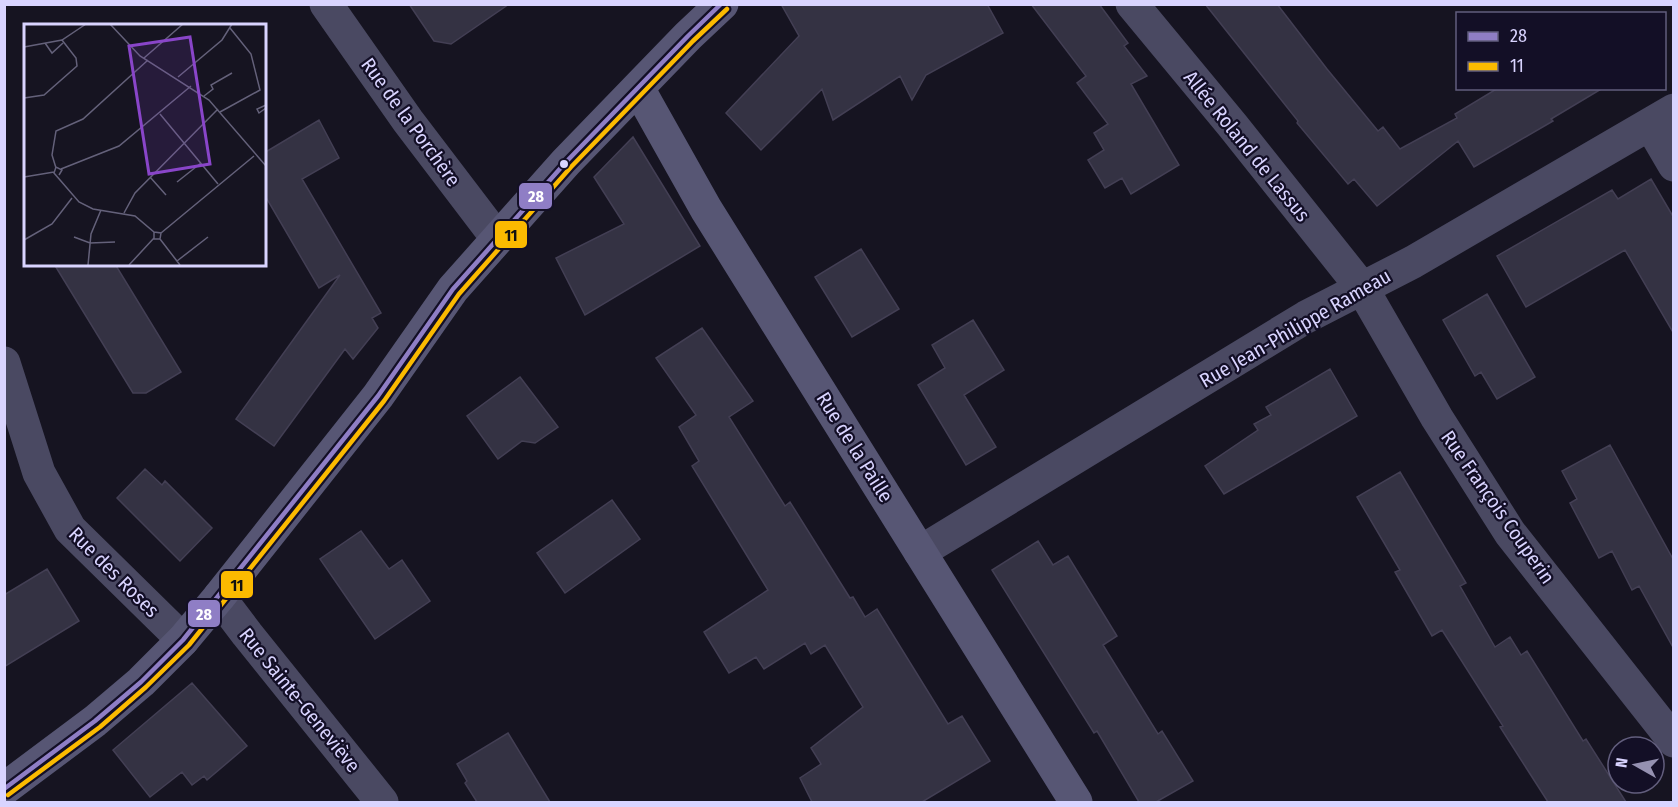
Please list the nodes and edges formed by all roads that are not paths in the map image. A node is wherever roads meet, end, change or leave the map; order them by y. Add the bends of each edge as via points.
1 (326, 4) edge
2 (722, 4) edge
3 (1132, 4) edge
4 (638, 88) junction
5 (1662, 117) edge
6 (1674, 165) edge
7 (497, 238) junction
8 (1362, 288) junction
9 (4, 363) edge
10 (920, 552) junction
11 (219, 597) junction
12 (183, 640) junction
13 (1674, 741) edge
14 (4, 789) edge
15 (382, 802) edge
16 (1076, 802) edge

1 - 7 street, Rue de la Porchère
2 - 4 street
3 - 8 street, Allée Roland de Lassus
4 - 7 street
4 - 10 street, Rue de la Paille via 706,209
5 - 6 street
5 - 8 street, Rue Jean-Philippe Rameau
7 - 11 street via 453,288 378,396
8 - 10 street, Rue Jean-Philippe Rameau via 1306,317
8 - 13 street, Rue François Couperin via 1437,418 1510,533
9 - 12 street, Rue des Roses via 39,473 70,530
10 - 16 street, Rue de la Paille
11 - 12 street
11 - 15 street, Rue Sainte-Geneviève
12 - 14 street via 95,721

